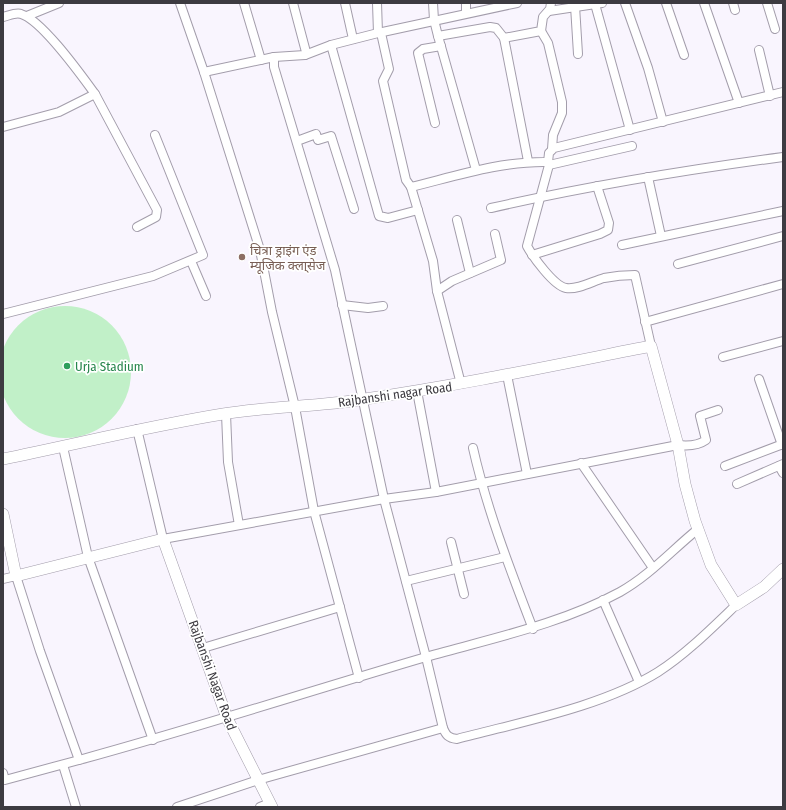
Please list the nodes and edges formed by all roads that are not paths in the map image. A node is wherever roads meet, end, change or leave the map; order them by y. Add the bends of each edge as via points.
1 (59, 3) edge
2 (180, 3) edge
3 (244, 3) edge
4 (293, 3) edge
5 (345, 3) edge
6 (377, 3) edge
7 (433, 3) edge
8 (466, 3) edge
9 (517, 3) edge
10 (625, 3) edge
11 (666, 3) edge
12 (704, 3) edge
13 (766, 3) edge
14 (498, 4) edge
15 (594, 4) edge
16 (575, 6) junction
17 (551, 7) edge
18 (466, 13) junction
19 (27, 16) junction
20 (3, 17) edge
21 (436, 28) junction
22 (775, 29) dead end
23 (541, 31) junction
24 (381, 36) junction
25 (504, 38) junction
26 (353, 39) junction
27 (441, 46) junction
28 (332, 48) junction
29 (759, 50) dead end
30 (578, 54) dead end
31 (305, 55) junction
32 (684, 55) dead end
33 (261, 60) junction
34 (274, 62) junction
35 (204, 72) junction
36 (783, 92) edge
37 (96, 94) junction
38 (770, 96) junction
39 (739, 103) junction
40 (663, 122) junction
41 (435, 123) dead end
42 (3, 127) edge
43 (630, 130) junction
44 (155, 135) dead end
45 (297, 141) junction
46 (632, 146) dead end
47 (552, 150) junction
48 (783, 157) edge
49 (528, 161) junction
50 (548, 164) junction
51 (476, 170) junction
52 (648, 177) junction
53 (597, 186) junction
54 (411, 187) junction
55 (541, 196) junction
56 (492, 208) dead end
57 (354, 209) dead end
58 (418, 210) junction
59 (783, 212) edge
60 (457, 220) dead end
61 (137, 227) dead end
62 (495, 234) dead end
63 (661, 236) junction
64 (783, 236) edge
65 (622, 244) dead end
66 (532, 255) junction
67 (191, 261) junction
68 (678, 264) dead end
69 (470, 273) junction
70 (783, 284) edge
71 (437, 291) junction
72 (206, 296) dead end
73 (342, 305) junction
74 (382, 306) dead end
75 (3, 314) edge
76 (645, 322) junction
77 (783, 341) edge
78 (651, 346) junction
79 (723, 357) dead end
80 (507, 375) junction
81 (759, 379) dead end
82 (462, 384) junction
83 (417, 391) junction
84 (362, 400) junction
85 (295, 407) junction
86 (718, 410) dead end
87 (226, 414) junction
88 (137, 429) junction
89 (782, 444) edge
90 (678, 445) junction
91 (63, 447) junction
92 (473, 448) dead end
93 (3, 459) edge
94 (582, 463) junction
95 (725, 466) dead end
96 (782, 467) edge
97 (527, 474) junction
98 (481, 483) junction
99 (737, 484) dead end
100 (436, 492) junction
101 (384, 499) junction
102 (314, 511) junction
103 (3, 514) edge
104 (238, 525) junction
105 (698, 529) junction
106 (163, 539) junction
107 (451, 542) dead end
108 (88, 557) junction
109 (505, 557) junction
110 (457, 568) junction
111 (653, 568) junction
112 (782, 573) edge
113 (16, 576) junction
114 (3, 579) edge
115 (406, 581) junction
116 (464, 594) dead end
117 (603, 600) junction
118 (736, 605) junction
119 (340, 607) junction
120 (533, 628) junction
121 (203, 648) junction
122 (426, 657) junction
123 (359, 678) junction
124 (639, 682) junction
125 (227, 718) junction
126 (443, 728) junction
127 (154, 740) junction
128 (79, 760) junction
129 (64, 765) junction
130 (3, 773) edge
131 (258, 780) junction
132 (267, 806) edge
133 (76, 807) edge
134 (177, 807) edge

1 - 19 street
2 - 35 street
3 - 33 street
4 - 31 street
5 - 26 street
6 - 24 street
7 - 21 street
8 - 18 street
9 - 14 street
10 - 40 street via 648,68
11 - 32 street
12 - 39 street
13 - 22 street
14 - 18 street
15 - 16 street
15 - 43 street
16 - 17 street
16 - 30 street
17 - 23 street via 543,17
18 - 21 street
19 - 20 street via 19,13
19 - 37 street via 55,42
21 - 24 street
21 - 25 street via 490,27 496,28
21 - 27 street
23 - 25 street
23 - 47 street via 547,40 562,102 562,113 553,135
24 - 26 street
24 - 54 street via 389,69 383,81 406,180
25 - 49 street
26 - 28 street
27 - 41 street via 418,52
27 - 51 street
28 - 31 street
28 - 58 street via 380,216 388,218
29 - 38 street
31 - 34 street
33 - 34 street
33 - 35 street
34 - 45 street
35 - 85 street via 260,250
36 - 38 street
37 - 42 street via 59,112
37 - 61 street via 157,210 156,217
38 - 39 street
39 - 40 street
40 - 43 street
43 - 47 street
44 - 67 street via 203,253
45 - 57 street via 316,134 318,140 331,136
45 - 73 street via 335,270
46 - 50 street
47 - 50 street
48 - 52 street
49 - 50 street
49 - 51 street
50 - 55 street
51 - 54 street
52 - 53 street
52 - 63 street
53 - 55 street
53 - 66 street via 609,223 608,230
54 - 58 street
55 - 56 street
55 - 66 street via 527,246
58 - 71 street via 433,261
59 - 63 street
60 - 69 street
62 - 69 street via 501,260
63 - 65 street
64 - 68 street
66 - 76 street via 554,281 566,288 605,278 635,275
67 - 72 street
67 - 75 street via 153,276
69 - 71 street
70 - 76 street
71 - 82 street
73 - 74 street via 368,308
73 - 84 street
76 - 78 street
77 - 79 street
78 - 80 street, Rajbanshi nagar Road
78 - 90 street
80 - 82 street, Rajbanshi nagar Road
80 - 97 street
81 - 89 street
82 - 83 street, Rajbanshi nagar Road
83 - 84 street, Rajbanshi nagar Road
83 - 100 street
84 - 85 street, Rajbanshi nagar Road
84 - 101 street
85 - 87 street, Rajbanshi nagar Road
85 - 102 street
86 - 90 street via 700,416 706,440 686,446
87 - 88 street, Rajbanshi nagar Road
87 - 104 street via 228,462
88 - 91 street, Rajbanshi nagar Road
88 - 106 street
89 - 95 street
90 - 94 street
90 - 105 street via 685,484
91 - 93 street, Rajbanshi nagar Road
91 - 108 street
92 - 98 street
94 - 97 street
94 - 111 street
96 - 99 street
97 - 98 street
98 - 100 street
98 - 109 street
100 - 101 street
101 - 102 street
101 - 115 street
102 - 104 street
102 - 119 street
103 - 113 street
104 - 106 street
105 - 111 street
105 - 118 street via 711,565
106 - 108 street
106 - 121 street, Rajbanshi Nagar Road
107 - 110 street
108 - 113 street
108 - 127 street
109 - 110 street
109 - 120 street
110 - 115 street
110 - 116 street
111 - 117 street via 621,591
112 - 118 street
113 - 114 street
113 - 128 street
115 - 122 street
117 - 120 street via 564,618
117 - 124 street
118 - 124 street via 684,652 658,672
119 - 121 street
119 - 123 street
120 - 122 street
121 - 125 street, Rajbanshi Nagar Road
122 - 123 street
122 - 126 street
123 - 125 street
124 - 126 street via 600,700 456,739 446,735
125 - 127 street
125 - 131 street, Rajbanshi Nagar Road
126 - 131 street
127 - 128 street
128 - 129 street
129 - 130 street via 5,780
129 - 133 street
131 - 132 street, Rajbanshi Nagar Road
131 - 134 street

